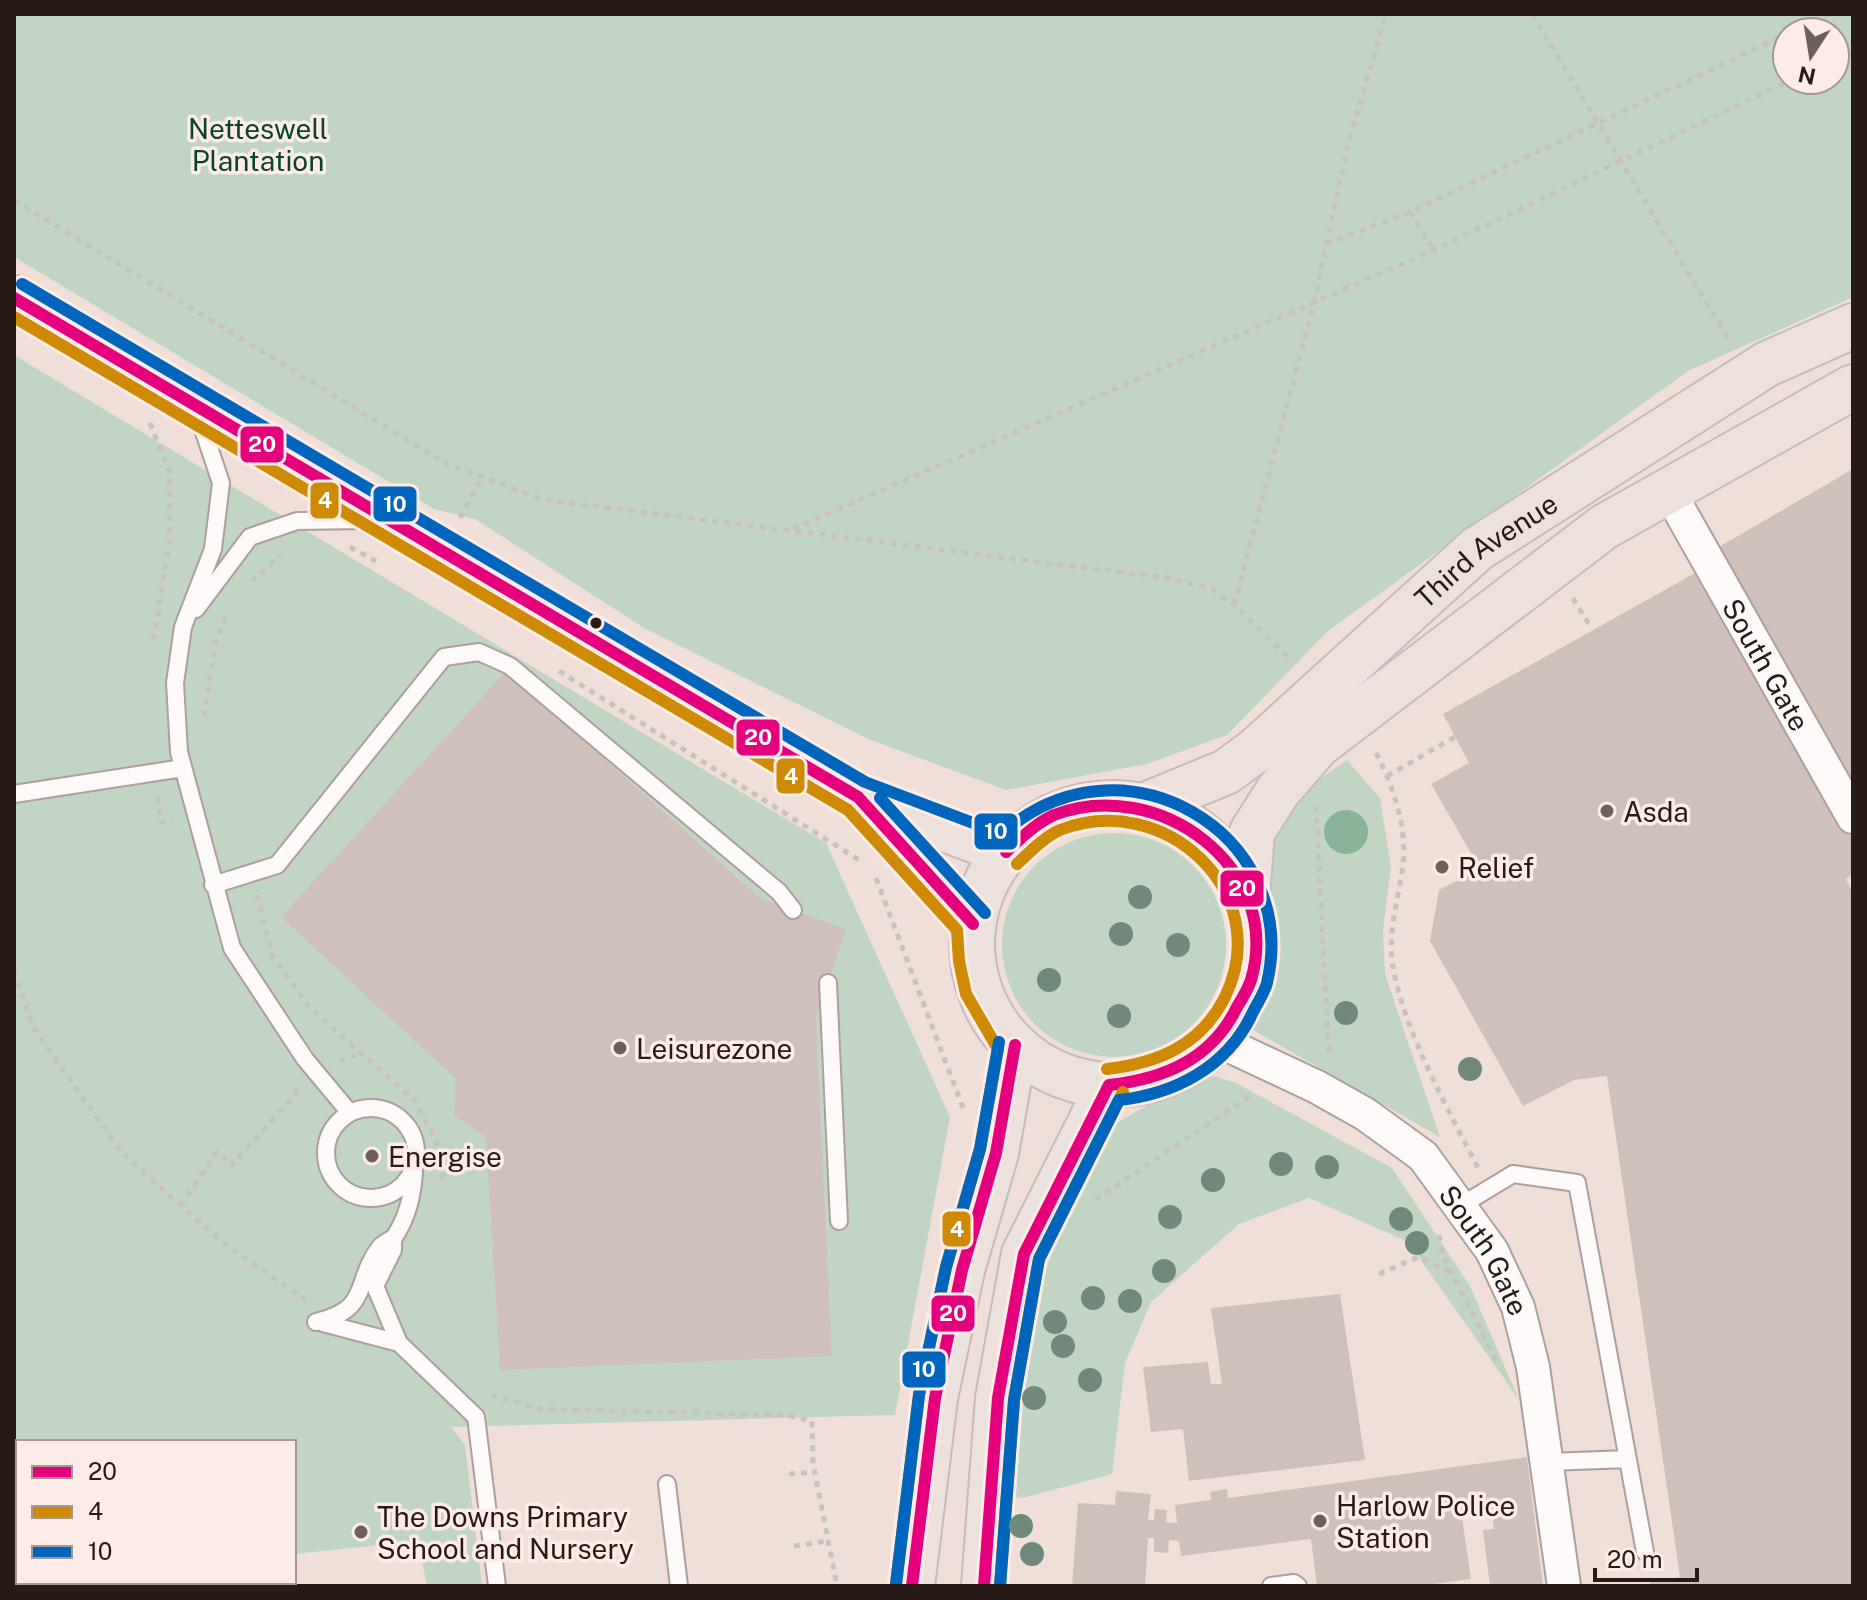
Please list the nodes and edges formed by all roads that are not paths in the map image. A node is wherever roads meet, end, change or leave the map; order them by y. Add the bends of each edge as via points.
1 (14, 298) edge
2 (1853, 326) edge
3 (1853, 387) edge
4 (196, 407) junction
5 (1681, 513) dead end
6 (390, 522) junction
7 (183, 627) junction
8 (183, 768) junction
9 (14, 794) edge
10 (858, 797) junction
11 (1143, 806) junction
12 (1853, 817) edge
13 (1006, 852) junction
14 (213, 885) junction
15 (1247, 897) junction
16 (793, 910) dead end
17 (973, 924) junction
18 (828, 983) dead end
19 (1217, 1040) junction
20 (1015, 1045) junction
21 (1109, 1085) junction
22 (350, 1113) junction
23 (415, 1164) junction
24 (1462, 1205) junction
25 (839, 1221) dead end
26 (393, 1239) junction
27 (375, 1286) junction
28 (359, 1297) junction
29 (399, 1343) junction
30 (1628, 1459) junction
31 (1549, 1462) junction
32 (667, 1484) dead end
33 (1645, 1552) dead end
34 (988, 1575) edge
35 (497, 1586) edge
36 (679, 1586) edge
37 (912, 1586) edge
38 (1271, 1586) edge
39 (1298, 1586) edge
40 (1564, 1586) edge

1 - 4 main road
2 - 11 main road, Third Avenue via 1750,375 1477,549 1256,750 1226,772
3 - 15 main road, Third Avenue via 1604,527 1318,745 1278,791 1252,832
4 - 6 main road
4 - 7 lane via 221,483 213,549
5 - 12 street, South Gate
6 - 7 lane via 297,521 250,537
6 - 10 main road
7 - 8 lane via 175,683
8 - 9 lane
8 - 14 lane
10 - 13 main road
10 - 17 main road
11 - 13 main road via 1084,806 1054,816
11 - 15 main road via 1182,821 1216,846
13 - 17 main road via 990,875
14 - 16 lane via 277,865 444,657 479,652 510,666 779,892
14 - 22 lane via 232,948
15 - 19 main road via 1255,951 1250,982 1237,1013
17 - 20 main road via 978,984 993,1018
18 - 25 lane
19 - 21 main road via 1168,1074
19 - 24 street, South Gate via 1365,1114 1423,1156
20 - 21 main road via 1061,1075
20 - 37 main road via 996,1153 962,1270 935,1398
21 - 34 main road via 1024,1254 998,1398
22 - 23 lane via 379,1109 404,1122 412,1135
22 - 23 lane via 326,1145 330,1172 347,1192 387,1196 409,1177
23 - 26 lane via 413,1195
24 - 30 lane via 1513,1174 1577,1183
24 - 31 street, South Gate via 1492,1251 1518,1307
26 - 27 lane
26 - 28 lane via 381,1246
27 - 28 lane
27 - 29 lane
28 - 29 lane via 340,1316 316,1322
29 - 35 lane via 476,1417
30 - 31 lane
30 - 33 lane
31 - 40 street, South Gate
32 - 36 lane
38 - 39 lane

